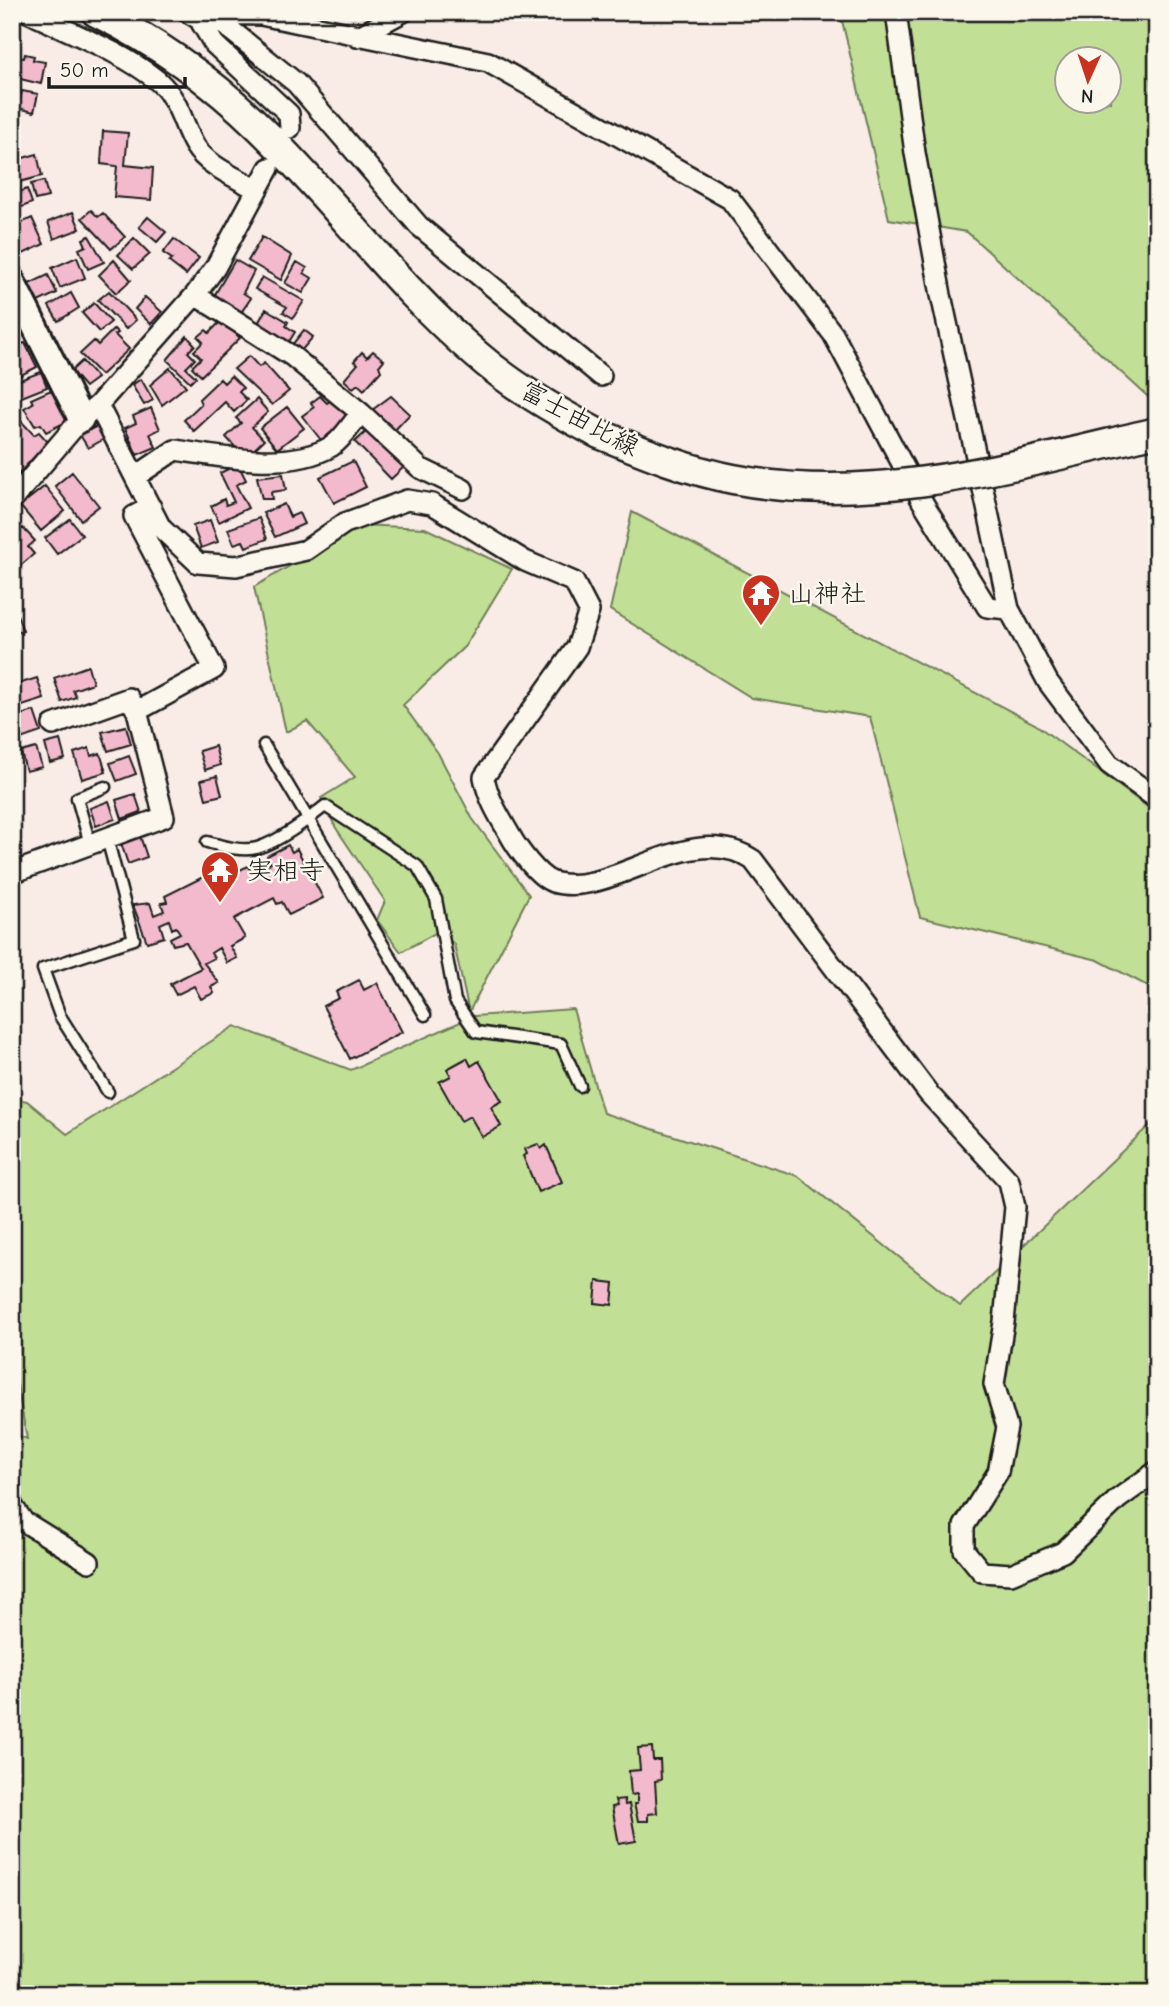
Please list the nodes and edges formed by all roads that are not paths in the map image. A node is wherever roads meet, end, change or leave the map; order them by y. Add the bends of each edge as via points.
1 (28, 12) edge
2 (96, 12) edge
3 (403, 12) edge
4 (896, 12) edge
5 (199, 15) edge
6 (357, 37) junction
7 (290, 128) dead end
8 (269, 168) dead end
9 (257, 190) junction
10 (12, 281) edge
11 (195, 295) junction
12 (601, 376) dead end
13 (90, 412) junction
14 (361, 412) junction
15 (1157, 432) edge
16 (135, 477) junction
17 (463, 489) dead end
18 (13, 498) edge
19 (151, 507) junction
20 (1009, 609) junction
21 (137, 711) junction
22 (53, 725) dead end
23 (264, 745) dead end
24 (105, 787) dead end
25 (1157, 799) edge
26 (308, 820) junction
27 (99, 841) junction
28 (207, 842) dead end
29 (12, 873) edge
30 (425, 1015) dead end
31 (580, 1086) dead end
32 (108, 1092) dead end
33 (1157, 1471) edge
34 (12, 1505) edge
35 (89, 1562) dead end

1 - 9 street via 111,52 157,81 178,104 196,148
2 - 15 main road, 富士由比線, bridge via 197,74 260,127 415,297 477,356 533,398 597,433 666,461 732,479 797,487 865,488 930,481
3 - 6 street
4 - 20 street via 941,295
5 - 6 street via 261,15
5 - 7 street via 214,44 289,114
5 - 12 street via 296,83 419,226
6 - 20 street via 488,62 730,199 833,334 922,501 987,607
8 - 9 street
9 - 11 street
10 - 13 street
11 - 13 street
11 - 14 street via 292,356
13 - 16 street
13 - 18 street
14 - 16 street via 335,444 322,451 268,460 175,450
14 - 17 street via 420,468
16 - 19 street
19 - 21 street via 134,516 214,669
19 - 33 street via 161,528 198,563 236,566 306,550 345,523 407,500 432,504 525,561 574,582 589,611 586,629 484,777 487,796 520,853 551,882 583,883 696,850 720,846 746,855 929,1094 1009,1181 1015,1207 994,1384 1007,1427 998,1472 964,1526 964,1550 982,1572 1011,1574 1063,1552 1118,1499
20 - 25 street via 1048,682 1110,764
21 - 22 street via 129,698
21 - 27 street via 164,817
23 - 26 lane
24 - 27 lane via 77,798
26 - 28 lane via 257,848
26 - 30 lane
26 - 31 lane via 325,806 417,866 436,899 455,1001 476,1032 561,1044
27 - 29 street
27 - 32 lane via 134,939 43,969 60,1016
34 - 35 street via 23,1521

